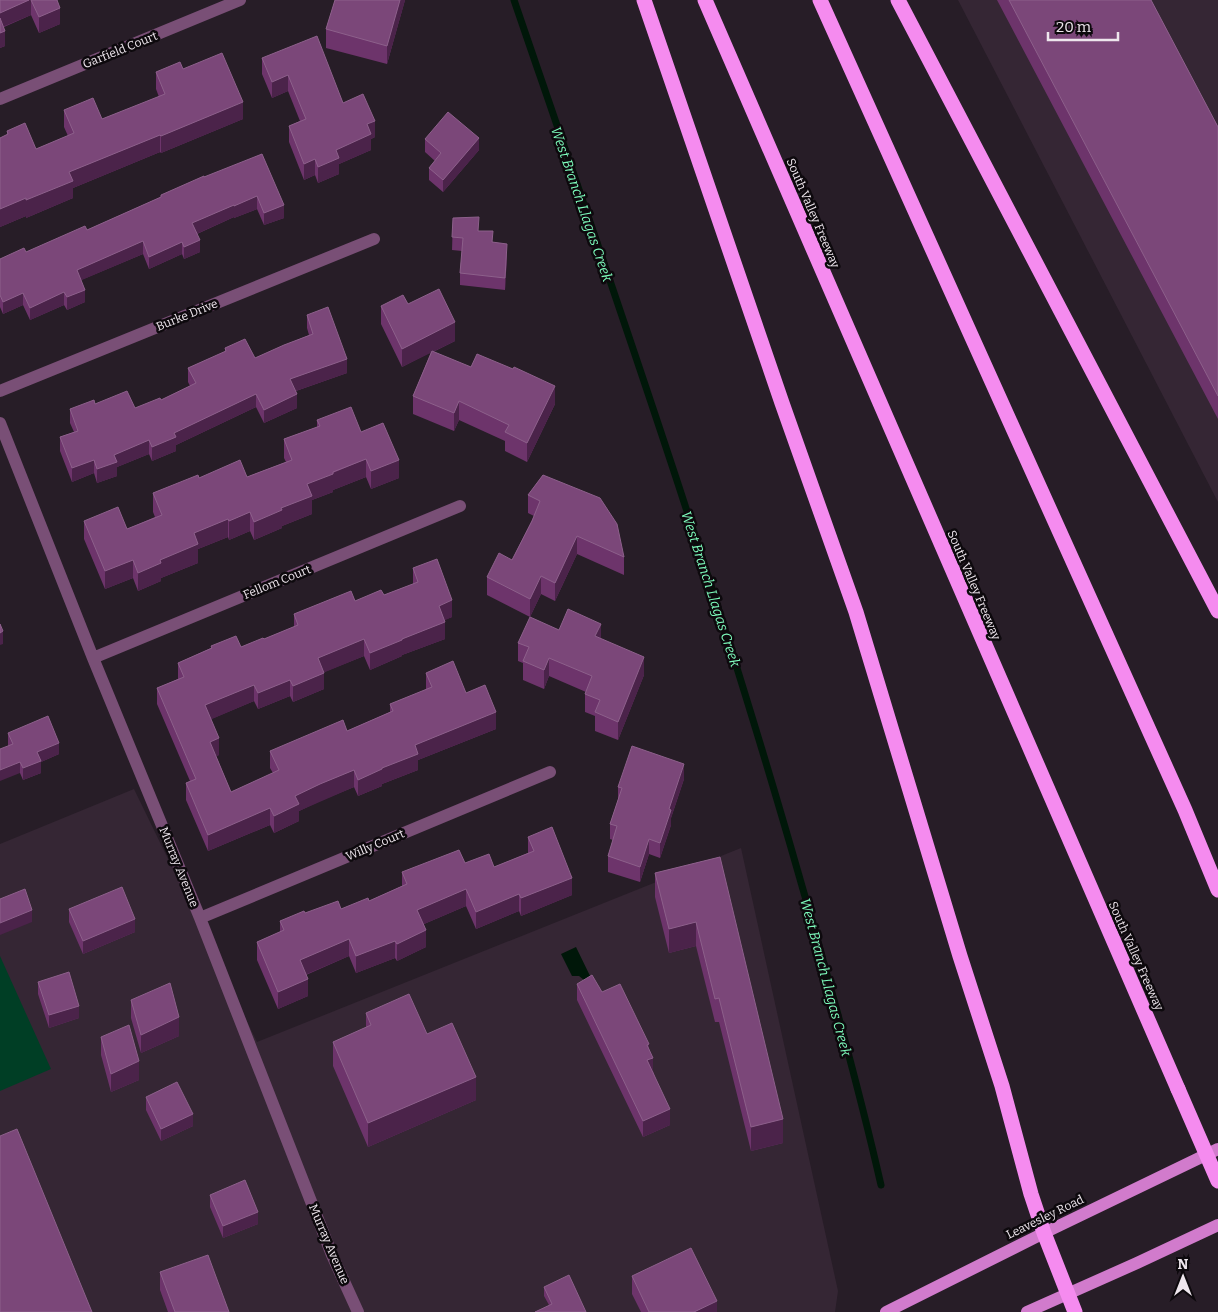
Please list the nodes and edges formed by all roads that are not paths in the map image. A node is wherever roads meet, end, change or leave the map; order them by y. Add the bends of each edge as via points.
1 (240, 0) edge
2 (644, 0) edge
3 (704, 0) edge
4 (820, 0) edge
5 (898, 0) edge
6 (0, 99) edge
7 (374, 239) dead end
8 (0, 391) edge
9 (0, 423) edge
10 (460, 506) dead end
11 (1218, 611) edge
12 (93, 658) junction
13 (550, 772) dead end
14 (1185, 810) junction
15 (1218, 868) edge
16 (1218, 890) edge
17 (200, 918) junction
18 (1218, 1149) edge
19 (1218, 1181) edge
20 (1218, 1225) edge
21 (1044, 1232) junction
22 (1068, 1294) junction
23 (358, 1312) edge
24 (886, 1312) edge
25 (1027, 1312) edge
26 (1076, 1312) edge

1 - 6 street, Garfield Court
2 - 21 highway via 856,612
3 - 19 highway, South Valley Freeway, bridge
4 - 14 highway
5 - 11 highway
7 - 8 street, Burke Drive
9 - 12 street, Murray Avenue
10 - 12 street, Fellom Court
12 - 17 street, Murray Avenue
13 - 17 street, Willy Court
14 - 15 highway
14 - 16 highway
17 - 23 street, Murray Avenue
18 - 21 main road, Leavesley Road
20 - 22 main road
21 - 22 highway
21 - 24 main road, Leavesley Road
22 - 25 main road
22 - 26 highway

